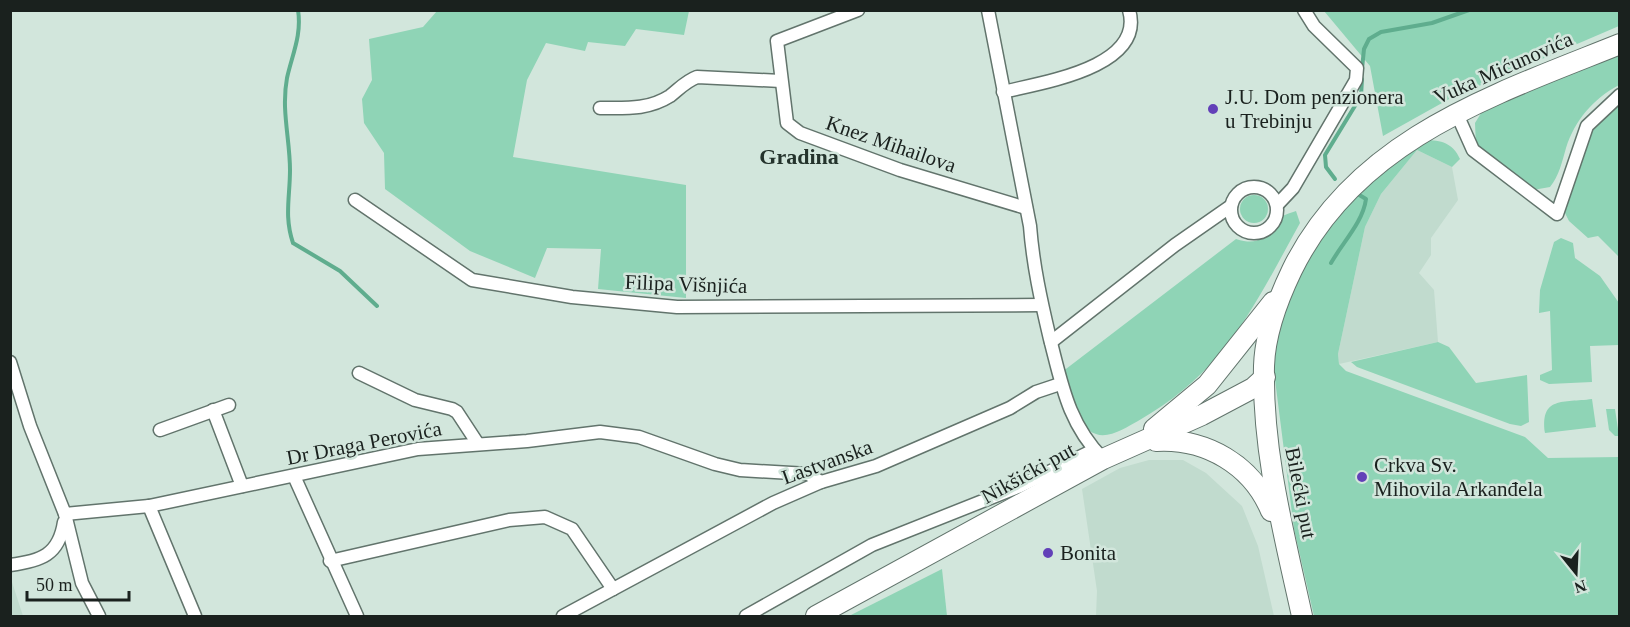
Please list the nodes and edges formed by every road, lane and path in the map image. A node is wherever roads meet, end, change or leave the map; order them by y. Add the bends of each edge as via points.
1 (858, 10) edge
2 (988, 10) edge
3 (1129, 10) edge
4 (1304, 10) edge
5 (1620, 44) edge
6 (781, 81) junction
7 (1003, 92) junction
8 (1620, 95) edge
9 (600, 108) dead end
10 (1456, 112) junction
11 (355, 201) dead end
12 (1277, 205) junction
13 (1231, 206) junction
14 (1026, 208) junction
15 (1284, 288) junction
16 (1041, 305) junction
17 (1051, 342) junction
18 (10, 362) edge
19 (359, 373) dead end
20 (1264, 377) junction
21 (1060, 384) junction
22 (229, 405) dead end
23 (213, 410) junction
24 (159, 430) dead end
25 (478, 444) junction
26 (1136, 444) junction
27 (1098, 454) junction
28 (294, 476) junction
29 (821, 482) junction
30 (242, 486) junction
31 (149, 506) junction
32 (65, 514) junction
33 (1286, 541) junction
34 (330, 561) junction
35 (10, 565) edge
36 (613, 589) junction
37 (99, 616) edge
38 (195, 616) edge
39 (357, 616) edge
40 (563, 616) edge
41 (746, 616) edge
42 (816, 616) edge
43 (1302, 616) edge

1 - 6 street, Knez Mihailova via 777,41
2 - 7 street
3 - 7 street via 1132,20 1128,33 1099,65
4 - 12 street via 1314,26 1357,68 1356,80 1293,188
5 - 10 main road, Vuka Mićunovića
6 - 9 street via 697,77 656,105
6 - 14 street, Knez Mihailova via 787,123 800,133 900,170
7 - 14 street
8 - 10 street via 1587,126 1557,214 1473,150
10 - 15 main road, Vuka Mićunovića via 1408,142 1342,195 1308,239
11 - 16 street, Filipa Višnjića via 472,280 572,297 677,307
12 - 13 street via 1269,192 1254,186 1239,192
12 - 13 street via 1275,221 1258,233 1237,226
13 - 17 street
14 - 16 street
15 - 20 main road, Vuka Mićunovića via 1267,344
15 - 26 main road via 1206,385
16 - 17 street
17 - 21 street
18 - 32 street
19 - 25 street via 415,400 452,409
20 - 26 main road, Nikšićki put via 1253,388 1202,415
20 - 33 main road, Bilećki put via 1267,450
21 - 27 street via 1067,406
21 - 29 street, Lastvanska via 876,466
22 - 23 street
23 - 24 street
23 - 30 street
25 - 28 street, Dr Draga Perovića via 418,449
25 - 29 street, Dr Draga Perovića via 600,432 639,437 741,470 808,474
26 - 27 main road, Nikšićki put
26 - 33 main road via 1182,440 1238,466 1263,493
27 - 41 street, Nikšićki put via 872,544
27 - 42 main road, Nikšićki put
28 - 30 street, Dr Draga Perovića
28 - 34 street
29 - 36 street, Lastvanska via 773,503
30 - 31 street, Dr Draga Perovića
31 - 32 street, Dr Draga Perovića
31 - 38 street
32 - 35 street via 62,534 54,549 38,561
32 - 37 street via 82,583
33 - 43 main road, Bilećki put
34 - 36 street via 509,520 545,517 572,529
34 - 39 street
36 - 40 street, Lastvanska

